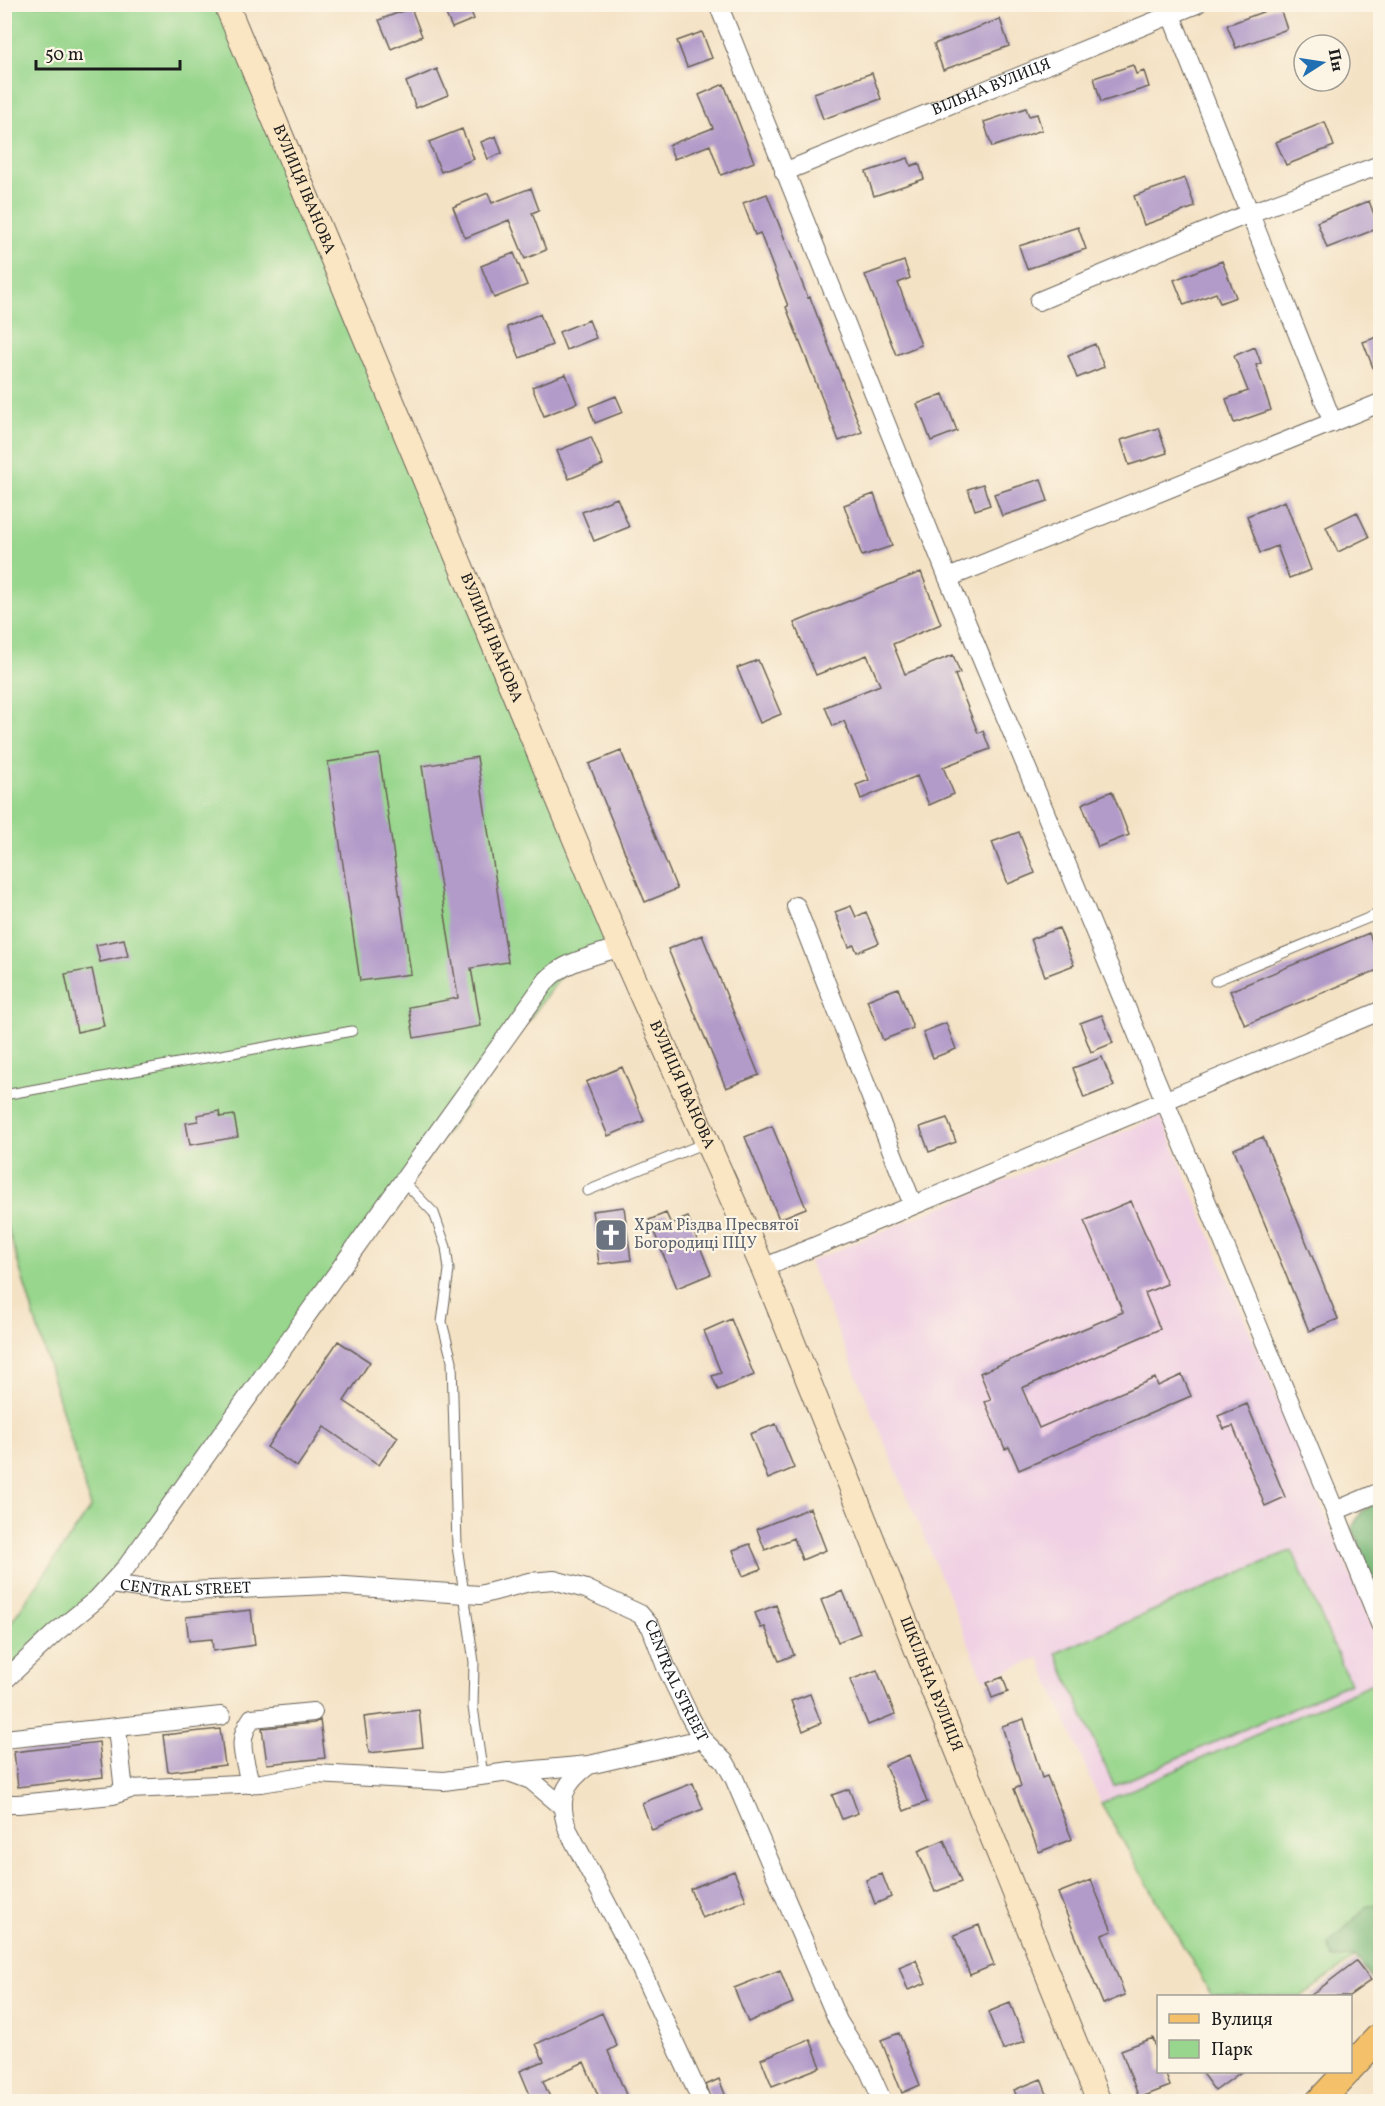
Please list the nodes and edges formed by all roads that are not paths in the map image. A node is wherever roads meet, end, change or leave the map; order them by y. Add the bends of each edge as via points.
1 (226, 4) edge
2 (718, 4) edge
3 (1197, 4) edge
4 (1171, 15) junction
5 (1380, 165) edge
6 (784, 172) junction
7 (1250, 213) junction
8 (1040, 301) dead end
9 (1380, 403) edge
10 (1333, 423) junction
11 (948, 579) junction
12 (796, 906) dead end
13 (1380, 920) edge
14 (620, 947) junction
15 (1215, 981) dead end
16 (1380, 1011) edge
17 (352, 1031) dead end
18 (4, 1095) edge
19 (1165, 1100) junction
20 (707, 1142) junction
21 (403, 1180) junction
22 (587, 1191) dead end
23 (913, 1205) junction
24 (763, 1268) junction
25 (1380, 1492) edge
26 (1335, 1511) junction
27 (111, 1584) junction
28 (463, 1595) junction
29 (1380, 1624) edge
30 (4, 1681) edge
31 (313, 1712) dead end
32 (221, 1716) dead end
33 (117, 1728) junction
34 (4, 1739) edge
35 (702, 1739) junction
36 (589, 1765) junction
37 (509, 1772) junction
38 (483, 1776) junction
39 (250, 1784) junction
40 (124, 1791) junction
41 (4, 1800) edge
42 (562, 1806) junction
43 (1380, 2037) edge
44 (1352, 2066) edge
45 (1346, 2073) edge
46 (702, 2102) edge
47 (884, 2102) edge
48 (1099, 2102) edge
49 (1319, 2102) edge

1 - 14 street, ВУЛИЦЯ ІВАНОВА
2 - 6 street
3 - 4 street, ВІЛЬНА ВУЛИЦЯ
4 - 6 street, ВІЛЬНА ВУЛИЦЯ
4 - 7 street
5 - 7 street
6 - 11 street
7 - 8 street
7 - 10 street
9 - 10 street
10 - 11 street
11 - 19 street
12 - 23 street
13 - 15 lane via 1378,914
14 - 20 street, ВУЛИЦЯ ІВАНОВА
14 - 21 street via 560,968 546,980
16 - 19 street
17 - 18 lane
19 - 23 street
19 - 26 street
20 - 22 lane
20 - 24 street, ВУЛИЦЯ ІВАНОВА
21 - 27 street
21 - 28 lane via 434,1213 446,1247 449,1270 442,1322 452,1361 457,1546
23 - 24 street
24 - 48 street, ШКІЛЬНА ВУЛИЦЯ
25 - 26 street
26 - 29 street
27 - 28 street, CENTRAL STREET via 166,1592 330,1585
27 - 30 street
28 - 35 street, CENTRAL STREET via 554,1580 586,1588 640,1614 651,1627 676,1690
28 - 38 lane via 474,1662 473,1707
31 - 39 street via 252,1718 242,1741
32 - 33 street
33 - 34 street
33 - 40 street
35 - 36 street
35 - 47 street, CENTRAL STREET via 725,1762 734,1778 838,2021
36 - 37 street
36 - 42 street via 567,1786
37 - 38 street
37 - 42 street via 531,1780
38 - 39 street via 444,1781 316,1774
39 - 40 street
40 - 41 street via 18,1804
42 - 46 street via 568,1830 639,1963
43 - 44 main road
45 - 49 main road

